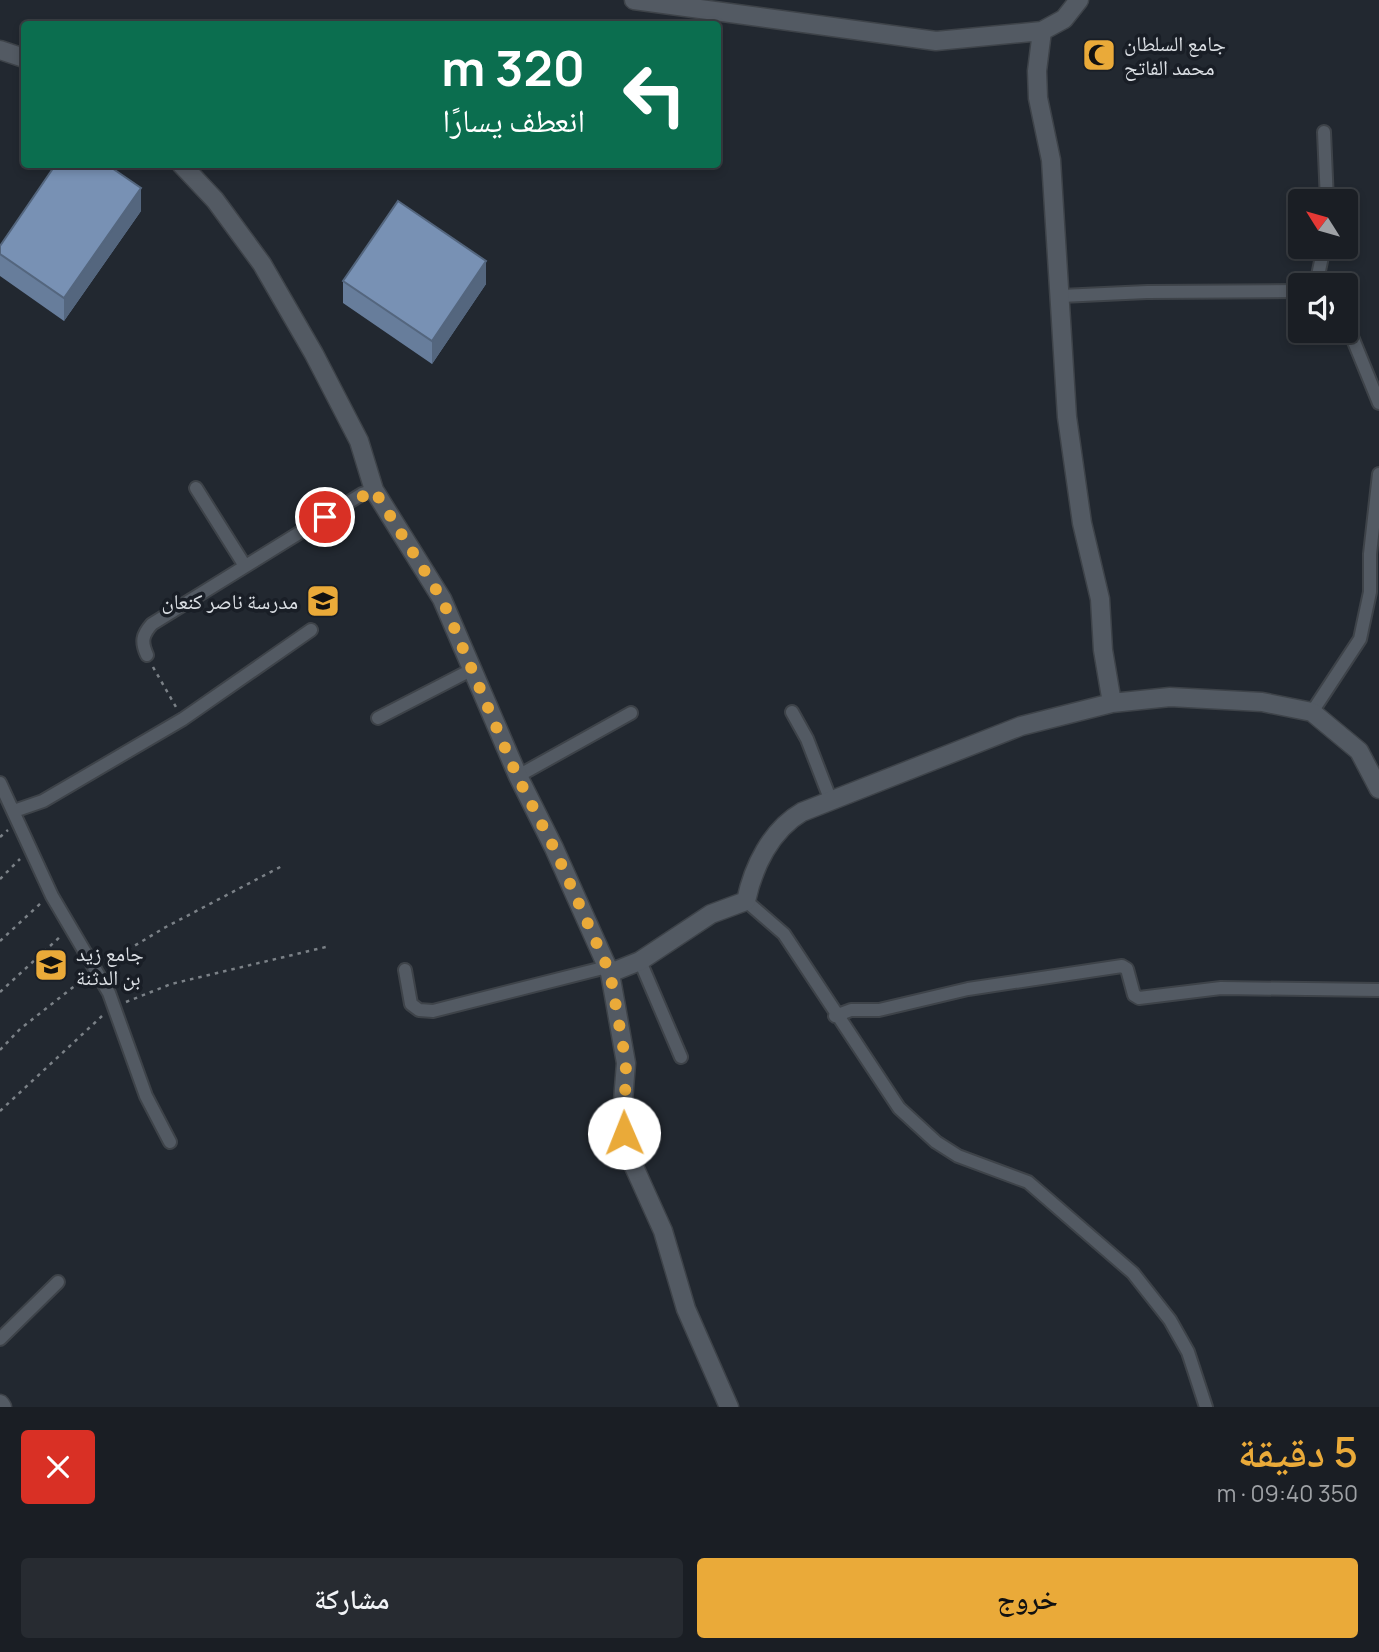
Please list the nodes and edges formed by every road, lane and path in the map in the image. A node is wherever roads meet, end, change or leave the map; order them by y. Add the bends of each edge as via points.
1 (634, 0) edge
2 (1079, 0) edge
3 (1042, 31) junction
4 (1324, 132) dead end
5 (185, 168) edge
6 (1326, 189) edge
7 (1288, 291) edge
8 (1061, 296) junction
9 (1355, 343) edge
10 (1379, 402) edge
11 (1379, 474) edge
12 (196, 488) dead end
13 (374, 490) junction
14 (245, 566) junction
15 (311, 630) dead end
16 (147, 655) joint
17 (471, 670) junction
18 (1112, 703) junction
19 (792, 712) dead end
20 (1312, 712) junction
21 (631, 713) dead end
22 (378, 718) dead end
23 (183, 719) junction
24 (517, 776) junction
25 (0, 783) edge
26 (1379, 789) edge
27 (831, 801) junction
28 (14, 811) junction
29 (33, 850) junction
30 (284, 865) dead end
31 (0, 879) edge
32 (52, 895) junction
33 (746, 901) junction
34 (72, 927) junction
35 (0, 941) edge
36 (330, 946) dead end
37 (640, 961) junction
38 (95, 970) junction
39 (405, 970) dead end
40 (608, 970) junction
41 (1379, 990) edge
42 (0, 992) edge
43 (115, 1006) junction
44 (835, 1016) junction
45 (0, 1049) edge
46 (681, 1057) dead end
47 (0, 1111) edge
48 (170, 1142) dead end
49 (58, 1282) dead end
50 (0, 1339) edge
51 (729, 1407) edge
52 (1206, 1407) edge

1 - 3 street via 912,40
2 - 3 street via 1064,19
3 - 8 street via 1038,99 1051,160
4 - 6 street
5 - 13 street via 215,200 276,284 359,440
7 - 8 street
8 - 18 street via 1067,417 1082,523 1100,599
9 - 10 street
11 - 20 street via 1370,592 1360,639
12 - 14 street
13 - 14 street
13 - 17 street via 442,599
14 - 16 street via 152,624 142,644
15 - 23 street
16 - 23 path
17 - 22 street
17 - 24 street
18 - 20 street via 1208,697
18 - 27 street via 993,735
19 - 27 street
20 - 26 street via 1359,751
21 - 24 street
23 - 28 street via 43,801
24 - 40 street
25 - 28 street
27 - 33 street via 802,812 779,830 758,866
28 - 29 street
29 - 31 path
29 - 32 street
30 - 38 path
32 - 34 street
32 - 35 path
33 - 37 street via 711,914
33 - 44 street via 784,934
34 - 38 street
34 - 42 path
36 - 43 path via 171,984
37 - 40 street
37 - 46 street
38 - 43 street
38 - 45 path
39 - 40 street via 411,1004 433,1011
40 - 51 street via 626,1063 626,1149 663,1231 686,1309
41 - 44 street via 1221,988 1139,998 1122,966 968,989
43 - 47 path
43 - 48 street via 146,1096
44 - 52 street via 885,1092 917,1126 958,1156 1028,1182 1133,1273 1170,1320 1188,1352
49 - 50 street

